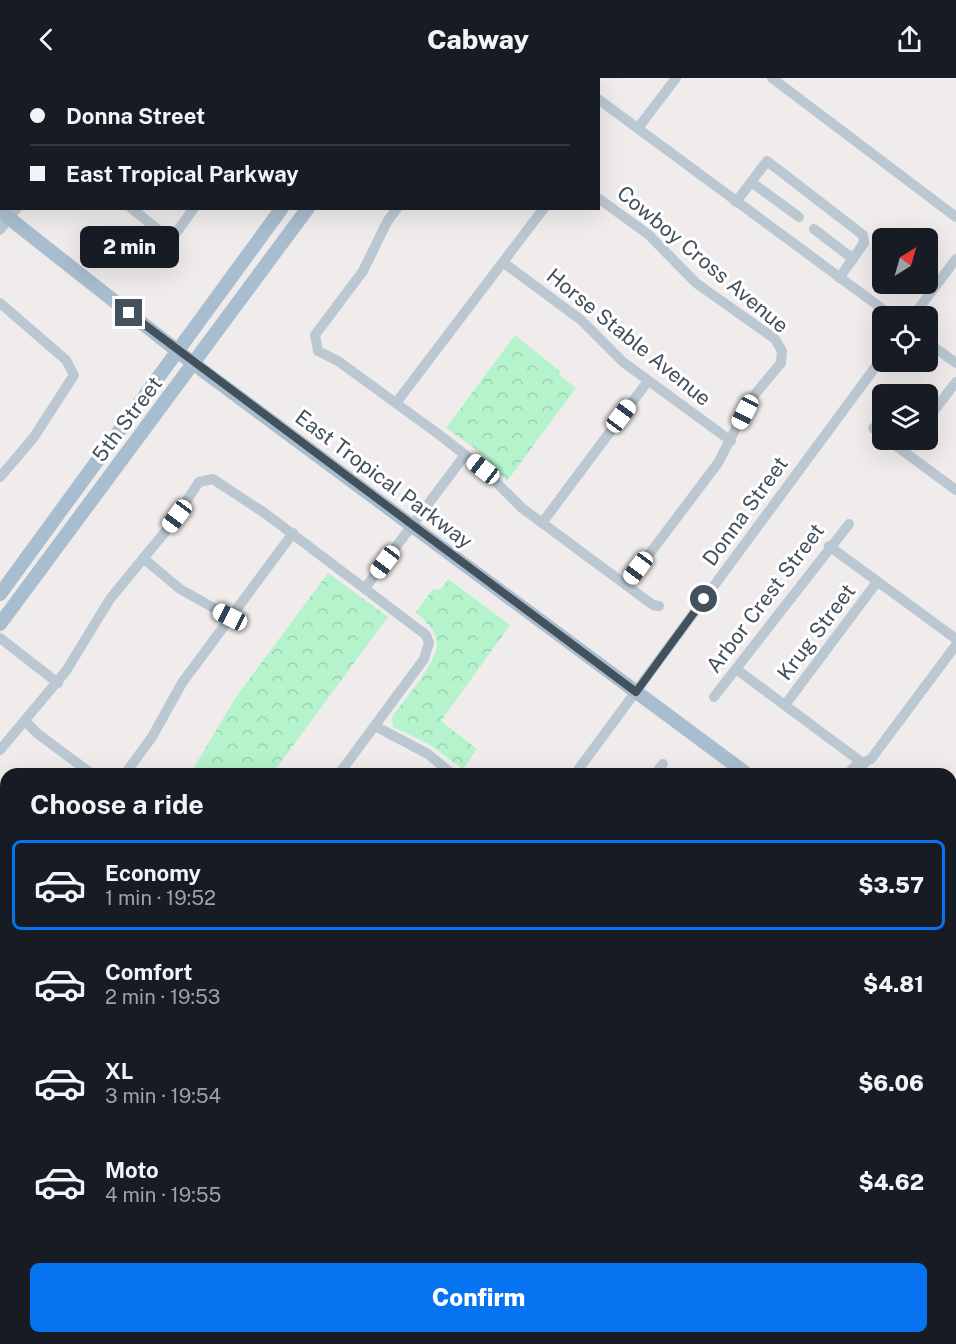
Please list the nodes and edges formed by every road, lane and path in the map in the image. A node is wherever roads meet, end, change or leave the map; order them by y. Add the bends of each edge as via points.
1 (676, 78) edge
2 (772, 78) edge
3 (600, 100) edge
4 (638, 128) junction
5 (751, 182) junction
6 (600, 199) edge
7 (736, 202) junction
8 (133, 210) edge
9 (193, 210) edge
10 (281, 210) edge
11 (307, 210) edge
12 (396, 210) edge
13 (543, 210) edge
14 (9, 213) edge
15 (799, 217) dead end
16 (956, 217) edge
17 (814, 229) dead end
18 (0, 230) edge
19 (853, 259) junction
20 (956, 259) edge
21 (504, 263) junction
22 (839, 278) junction
23 (1, 306) edge
24 (878, 306) edge
25 (921, 306) edge
26 (938, 350) edge
27 (177, 351) junction
28 (956, 363) edge
29 (194, 364) junction
30 (872, 372) edge
31 (648, 381) junction
32 (956, 382) edge
33 (396, 403) junction
34 (938, 406) edge
35 (730, 441) junction
36 (903, 451) edge
37 (465, 455) junction
38 (0, 477) edge
39 (956, 490) edge
40 (542, 523) junction
41 (849, 524) dead end
42 (412, 526) junction
43 (292, 533) junction
44 (830, 546) junction
45 (143, 558) junction
46 (878, 582) junction
47 (626, 585) junction
48 (365, 588) junction
49 (0, 594) edge
50 (659, 606) dead end
51 (230, 617) junction
52 (0, 624) edge
53 (0, 638) edge
54 (956, 639) edge
55 (956, 645) edge
56 (736, 669) junction
57 (58, 683) junction
58 (636, 692) junction
59 (714, 697) dead end
60 (785, 705) junction
61 (26, 721) junction
62 (375, 726) junction
63 (0, 750) edge
64 (663, 764) dead end
65 (84, 768) edge
66 (129, 768) edge
67 (344, 768) edge
68 (445, 768) edge
69 (579, 768) edge
70 (660, 768) edge
71 (739, 768) edge
72 (863, 768) edge
73 (865, 768) edge

1 - 4 street
2 - 16 street
3 - 4 street
4 - 7 street
5 - 7 street
5 - 15 street
5 - 19 street via 767,161 858,228 864,243
6 - 35 street, Cowboy Cross Avenue via 649,235 696,283 775,339 782,351 781,363 752,399
7 - 22 street
8 - 9 street via 161,234 171,235
10 - 27 main road, 5th Street
11 - 29 main road, 5th Street
12 - 33 street via 363,271 315,335 315,344 318,351
13 - 21 street
14 - 18 street
14 - 27 main road, East Tropical Parkway
17 - 19 street
19 - 22 street
20 - 25 street
21 - 31 street, Horse Stable Avenue via 581,320
21 - 33 street
22 - 24 street
23 - 38 street via 46,340 72,369 72,380 55,408
26 - 28 street
27 - 29 main road, East Tropical Parkway
27 - 49 main road, 5th Street
29 - 42 main road, East Tropical Parkway
29 - 52 main road, 5th Street
30 - 58 street, Donna Street
31 - 35 street, Horse Stable Avenue
31 - 40 street
32 - 34 street
33 - 37 street
35 - 47 street via 718,463
36 - 39 street
37 - 40 street
37 - 42 street
40 - 47 street
41 - 44 street, Arbor Crest Street
42 - 48 street
42 - 58 main road, East Tropical Parkway
43 - 45 street via 218,482 206,479 199,482
43 - 48 street
43 - 51 street
44 - 46 street
44 - 56 street, Arbor Crest Street
45 - 51 street via 180,589
45 - 57 street via 104,607
46 - 54 street
46 - 60 street, Krug Street
47 - 50 street
48 - 62 street via 420,629 429,643 424,659
51 - 66 street via 182,683
53 - 57 street
55 - 73 street
56 - 59 street, Arbor Crest Street
56 - 60 street
57 - 61 street
58 - 69 street, Donna Street
58 - 71 main road, East Tropical Parkway
60 - 72 street
61 - 63 street
61 - 65 street
62 - 67 street
62 - 68 street via 428,754
64 - 70 street

